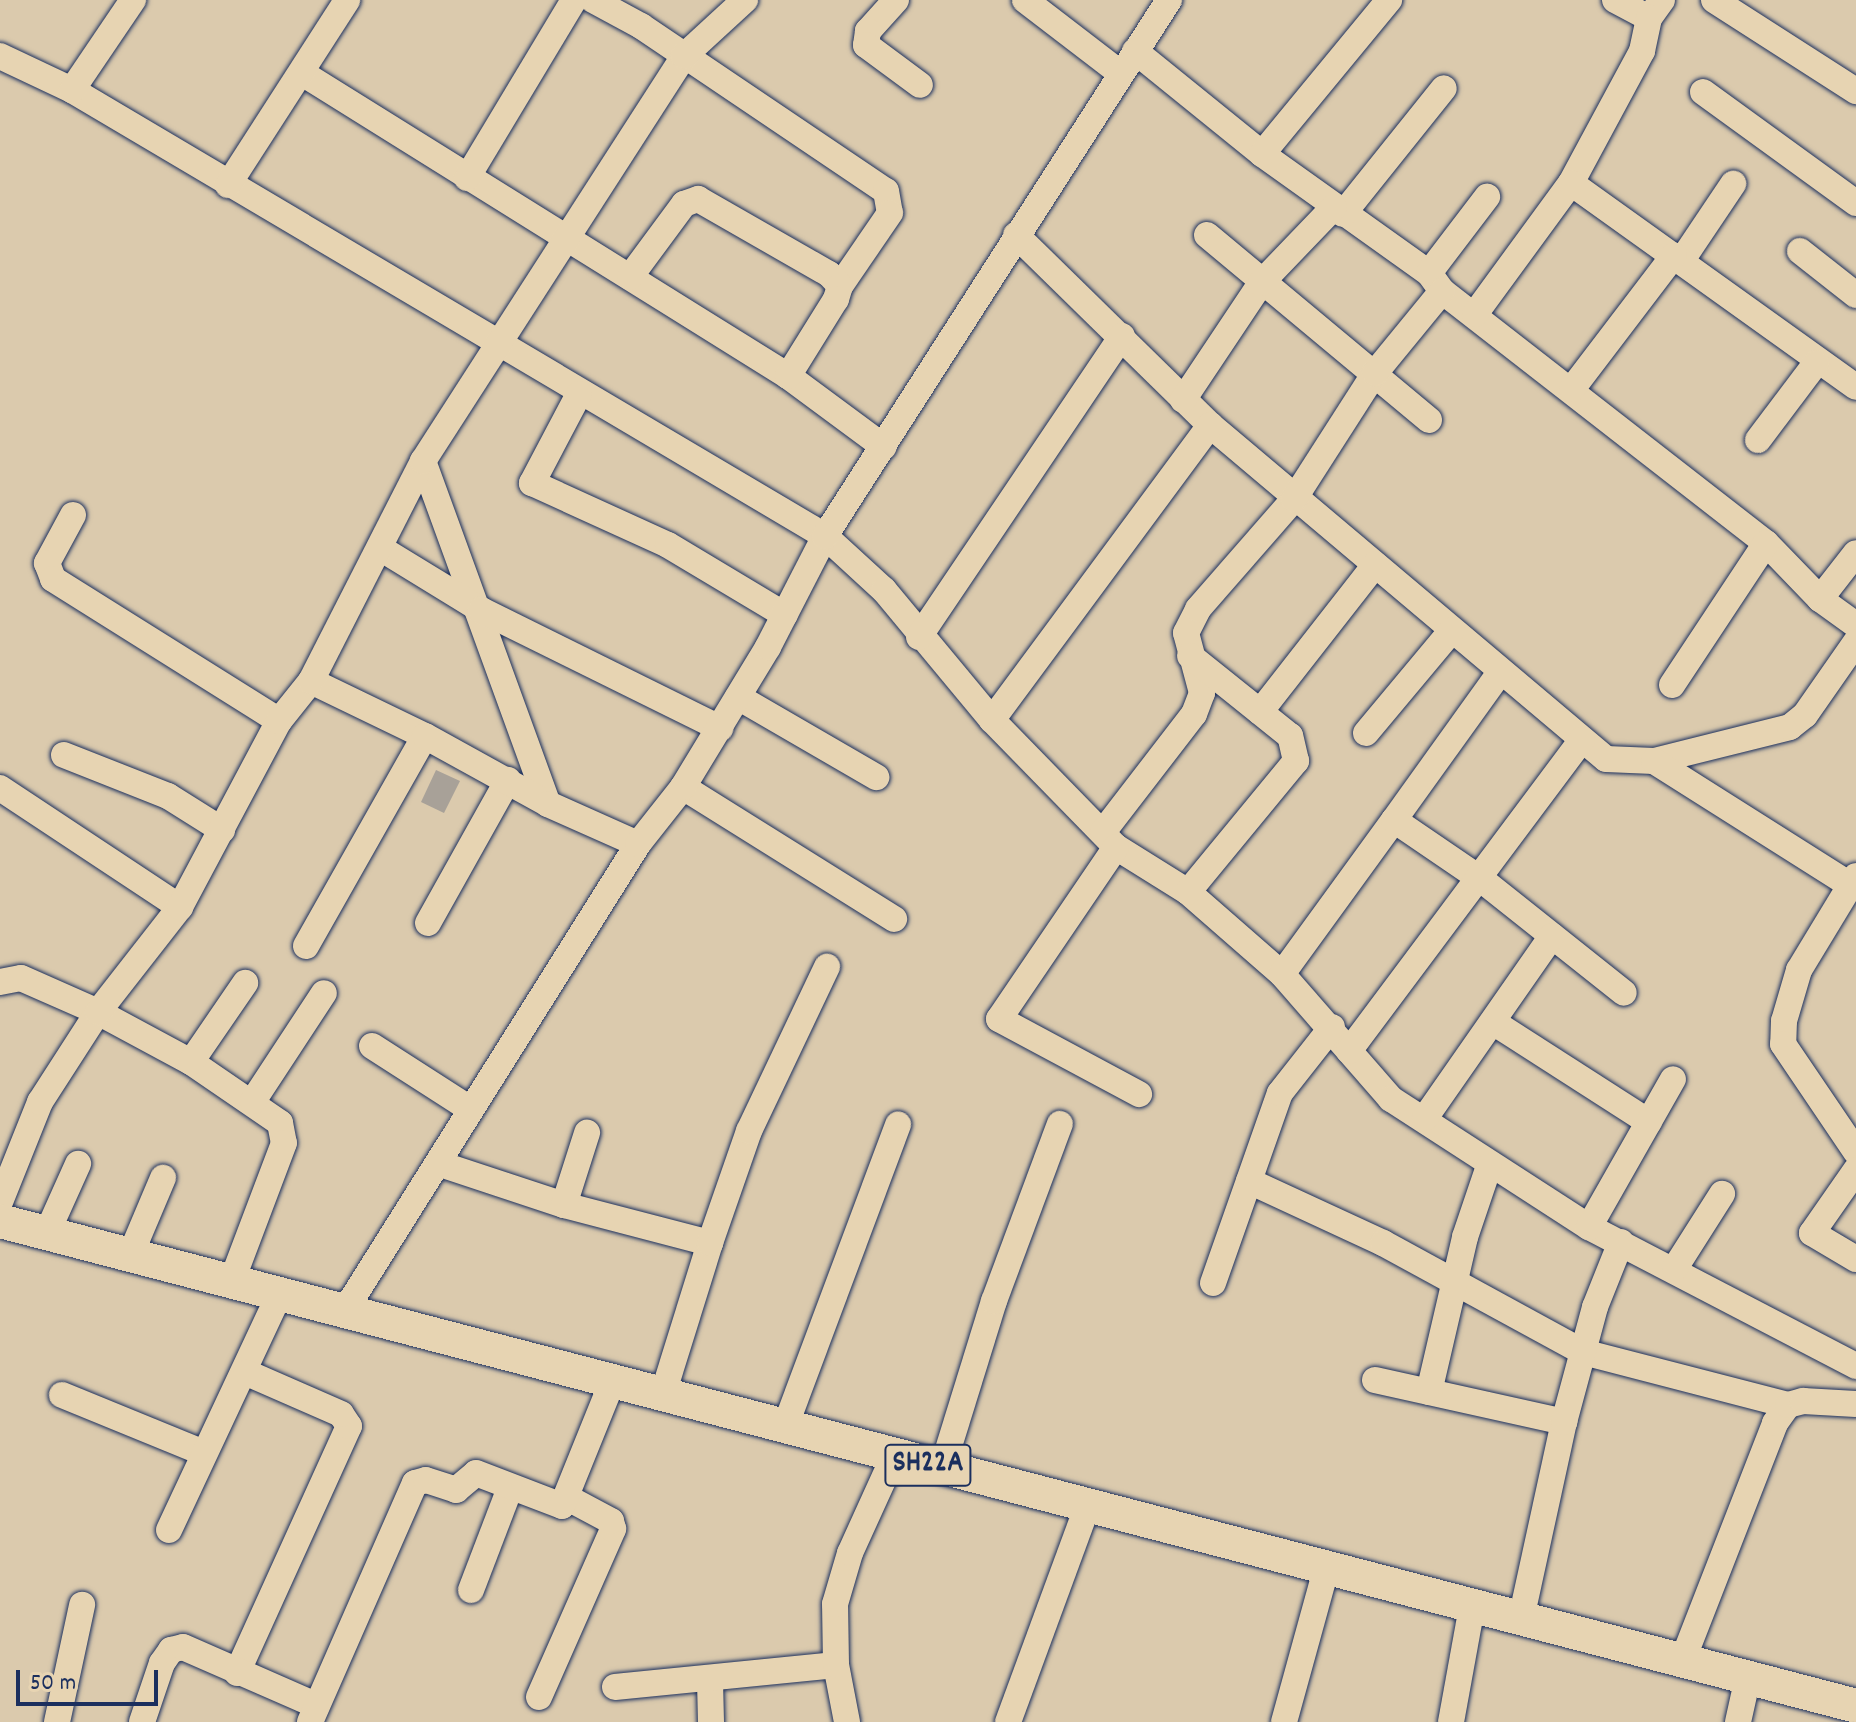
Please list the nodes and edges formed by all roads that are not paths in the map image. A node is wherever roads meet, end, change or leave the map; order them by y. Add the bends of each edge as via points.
1 (133, 0) edge
2 (347, 0) edge
3 (574, 0) edge
4 (593, 0) edge
5 (745, 0) edge
6 (896, 0) edge
7 (1025, 0) edge
8 (1169, 0) edge
9 (1389, 0) edge
10 (1615, 0) edge
11 (1714, 0) edge
12 (1656, 9) edge
13 (1135, 51) junction
14 (0, 56) edge
15 (684, 56) junction
16 (302, 73) junction
17 (1120, 73) junction
18 (920, 85) dead end
19 (1444, 88) dead end
20 (72, 90) junction
21 (1856, 91) edge
22 (1703, 92) dead end
23 (1262, 154) junction
24 (467, 178) junction
25 (1571, 183) junction
26 (1733, 184) dead end
27 (228, 185) junction
28 (1487, 197) dead end
29 (1854, 197) edge
30 (1338, 210) junction
31 (1016, 235) junction
32 (1207, 235) dead end
33 (569, 238) junction
34 (1800, 251) dead end
35 (1678, 257) junction
36 (630, 277) junction
37 (1436, 282) junction
38 (1261, 283) junction
39 (840, 286) junction
40 (1856, 295) edge
41 (1475, 314) junction
42 (1122, 336) junction
43 (499, 346) junction
44 (1816, 363) junction
45 (1375, 373) junction
46 (788, 376) junction
47 (1856, 387) edge
48 (1572, 389) junction
49 (579, 394) junction
50 (1183, 400) junction
51 (1429, 420) dead end
52 (1210, 425) junction
53 (1758, 440) dead end
54 (884, 447) junction
55 (423, 461) junction
56 (1294, 499) junction
57 (73, 515) dead end
58 (825, 536) junction
59 (1766, 543) junction
60 (380, 548) junction
61 (1856, 553) edge
62 (1375, 565) junction
63 (1820, 599) junction
64 (481, 610) junction
65 (785, 615) junction
66 (1856, 625) edge
67 (1452, 630) junction
68 (919, 637) junction
69 (1856, 642) edge
70 (1188, 655) junction
71 (1501, 671) junction
72 (311, 681) junction
73 (1672, 685) dead end
74 (738, 697) junction
75 (1260, 712) junction
76 (992, 720) junction
77 (279, 721) junction
78 (720, 728) junction
79 (1366, 733) dead end
80 (425, 736) junction
81 (1582, 739) junction
82 (64, 755) dead end
83 (1654, 761) junction
84 (876, 777) dead end
85 (508, 780) junction
86 (683, 787) junction
87 (0, 788) edge
88 (548, 804) junction
89 (1394, 820) junction
90 (222, 830) junction
91 (1110, 840) junction
92 (638, 844) junction
93 (1482, 880) junction
94 (1853, 880) edge
95 (1188, 892) junction
96 (180, 907) junction
97 (894, 919) dead end
98 (428, 923) dead end
99 (1552, 936) junction
100 (306, 946) dead end
101 (827, 967) dead end
102 (1282, 974) junction
103 (0, 982) edge
104 (245, 983) dead end
105 (324, 993) dead end
106 (1624, 993) dead end
107 (98, 1012) junction
108 (1493, 1022) junction
109 (1332, 1027) junction
110 (372, 1046) dead end
111 (1349, 1051) junction
112 (191, 1062) junction
113 (1673, 1079) dead end
114 (1139, 1094) dead end
115 (253, 1101) junction
116 (470, 1109) junction
117 (1425, 1118) junction
118 (1649, 1122) junction
119 (898, 1124) dead end
120 (1060, 1124) dead end
121 (587, 1133) dead end
122 (1856, 1152) edge
123 (78, 1164) dead end
124 (440, 1164) junction
125 (1489, 1166) junction
126 (1856, 1170) edge
127 (163, 1178) dead end
128 (1249, 1181) junction
129 (1722, 1194) dead end
130 (0, 1202) edge
131 (564, 1205) junction
132 (0, 1221) edge
133 (1589, 1227) junction
134 (47, 1233) junction
135 (1621, 1242) junction
136 (710, 1243) junction
137 (130, 1256) junction
138 (1856, 1259) edge
139 (1675, 1268) junction
140 (233, 1278) junction
141 (1213, 1283) dead end
142 (1455, 1283) junction
143 (280, 1293) junction
144 (344, 1312) junction
145 (1583, 1352) junction
146 (1856, 1366) edge
147 (247, 1373) junction
148 (1375, 1380) dead end
149 (612, 1382) junction
150 (1429, 1392) junction
151 (663, 1394) junction
152 (62, 1395) dead end
153 (1856, 1404) edge
154 (1788, 1405) junction
155 (1564, 1422) junction
156 (785, 1427) junction
157 (204, 1453) junction
158 (894, 1456) junction
159 (942, 1469) junction
160 (510, 1488) junction
161 (566, 1497) junction
162 (1087, 1507) junction
163 (169, 1530) dead end
164 (1326, 1569) junction
165 (471, 1590) dead end
166 (82, 1605) dead end
167 (1472, 1606) junction
168 (1521, 1619) junction
169 (1682, 1662) junction
170 (836, 1665) junction
171 (237, 1673) junction
172 (1748, 1677) junction
173 (710, 1681) junction
174 (615, 1687) dead end
175 (539, 1697) dead end
176 (1856, 1706) edge
177 (313, 1714) edge
178 (57, 1722) edge
179 (142, 1722) edge
180 (711, 1722) edge
181 (847, 1722) edge
182 (1008, 1722) edge
183 (1284, 1722) edge
184 (1451, 1722) edge
185 (1738, 1722) edge

1 - 20 street
2 - 16 street
3 - 24 street
4 - 15 street
5 - 15 street
6 - 18 street via 868,31 866,45
7 - 17 street
8 - 13 street
9 - 23 street
10 - 12 street
11 - 21 street
12 - 25 street via 1642,51
13 - 17 street
13 - 23 street
14 - 20 street
15 - 33 street
15 - 39 street via 886,191 890,213
16 - 24 street
16 - 27 street
17 - 31 street
19 - 30 street
20 - 27 street
22 - 29 street
23 - 30 street
24 - 33 street
25 - 35 street
25 - 41 street
26 - 35 street
27 - 43 street
28 - 37 street
30 - 37 street
30 - 38 street
31 - 42 street
31 - 54 street
32 - 38 street
33 - 36 street
33 - 43 street
34 - 40 street
35 - 44 street
35 - 48 street
36 - 39 street via 684,204 698,199 829,274
36 - 46 street
37 - 41 street
37 - 45 street
38 - 45 street
38 - 50 street
39 - 46 street
41 - 48 street
42 - 50 street
42 - 68 street
43 - 49 street
43 - 55 street
44 - 47 street
44 - 53 street
45 - 51 street
45 - 56 street
46 - 54 street
48 - 59 street
49 - 58 street
49 - 65 street via 532,483 668,545
50 - 52 street
52 - 56 street
52 - 76 street
54 - 58 street
55 - 60 street
55 - 64 street
56 - 62 street
56 - 70 street via 1198,609 1186,633
57 - 77 street via 47,563 53,579
58 - 65 street
58 - 68 street via 884,590
59 - 63 street
59 - 73 street
60 - 64 street
60 - 72 street
61 - 63 street
62 - 67 street
62 - 75 street
63 - 66 street
64 - 78 street
64 - 88 street
65 - 74 street
67 - 71 street
67 - 79 street
68 - 76 street
69 - 83 street via 1805,715 1790,727
70 - 75 street
70 - 91 street via 1202,693 1194,714
71 - 81 street
71 - 89 street
72 - 77 street
72 - 80 street
74 - 78 street
74 - 84 street
75 - 95 street via 1290,736 1296,761
76 - 91 street
77 - 90 street
78 - 86 street
80 - 85 street
80 - 100 street
81 - 83 street via 1606,759
81 - 93 street via 1523,813
82 - 90 street via 168,796
83 - 94 street
85 - 88 street
85 - 98 street
86 - 92 street
86 - 97 street
87 - 96 street
88 - 92 street
89 - 93 street
89 - 102 street
90 - 96 street
91 - 95 street
91 - 114 street via 999,1019
92 - 116 street
93 - 99 street
93 - 111 street
94 - 122 street via 1799,970 1783,1044
95 - 102 street
96 - 107 street
99 - 106 street
99 - 108 street
101 - 136 street via 749,1131
102 - 109 street
103 - 107 street via 21,978
104 - 112 street
105 - 115 street
107 - 112 street
107 - 130 street via 25,1132
108 - 117 street
108 - 118 street
109 - 111 street
109 - 128 street via 1280,1093
110 - 116 street
111 - 117 street via 1391,1099
112 - 115 street
113 - 118 street
115 - 140 street via 280,1123 284,1143
116 - 124 street
117 - 125 street
118 - 133 street
119 - 156 street
120 - 159 street via 998,1287
121 - 131 street
123 - 134 street
124 - 131 street
124 - 144 street
125 - 133 street
125 - 142 street
126 - 138 street via 1812,1233
127 - 137 street
128 - 141 street
128 - 142 street
129 - 139 street
131 - 136 street
132 - 134 main road, SH22A
133 - 135 street
134 - 137 main road, SH22A
135 - 139 street
135 - 145 street via 1605,1275
136 - 151 street
137 - 140 main road, SH22A
139 - 146 street
140 - 143 main road, SH22A
142 - 145 street
142 - 150 street
143 - 144 main road, SH22A
143 - 147 street
144 - 149 main road, SH22A
145 - 154 street
145 - 155 street
147 - 157 street
147 - 171 street via 341,1414 349,1426
148 - 150 street
149 - 151 main road, SH22A
149 - 161 street
150 - 155 street
151 - 156 main road, SH22A
152 - 157 street
153 - 154 street
154 - 169 street via 1775,1423
155 - 168 street
156 - 158 main road, SH22A
157 - 163 street
158 - 159 main road, SH22A
158 - 170 street via 850,1553 835,1604
159 - 162 main road, SH22A
160 - 161 street via 562,1506
160 - 165 street
160 - 177 street via 476,1473 456,1490 426,1480 415,1483
161 - 175 street via 611,1521 613,1529
162 - 164 main road, SH22A
162 - 182 street
164 - 167 main road, SH22A
164 - 183 street
166 - 178 street
167 - 168 main road, SH22A
167 - 184 street
168 - 169 main road, SH22A
169 - 172 main road, SH22A
170 - 173 street
170 - 181 street
171 - 177 street
171 - 179 street via 183,1647 171,1650
172 - 176 main road, SH22A
172 - 185 street
173 - 174 street
173 - 180 street

